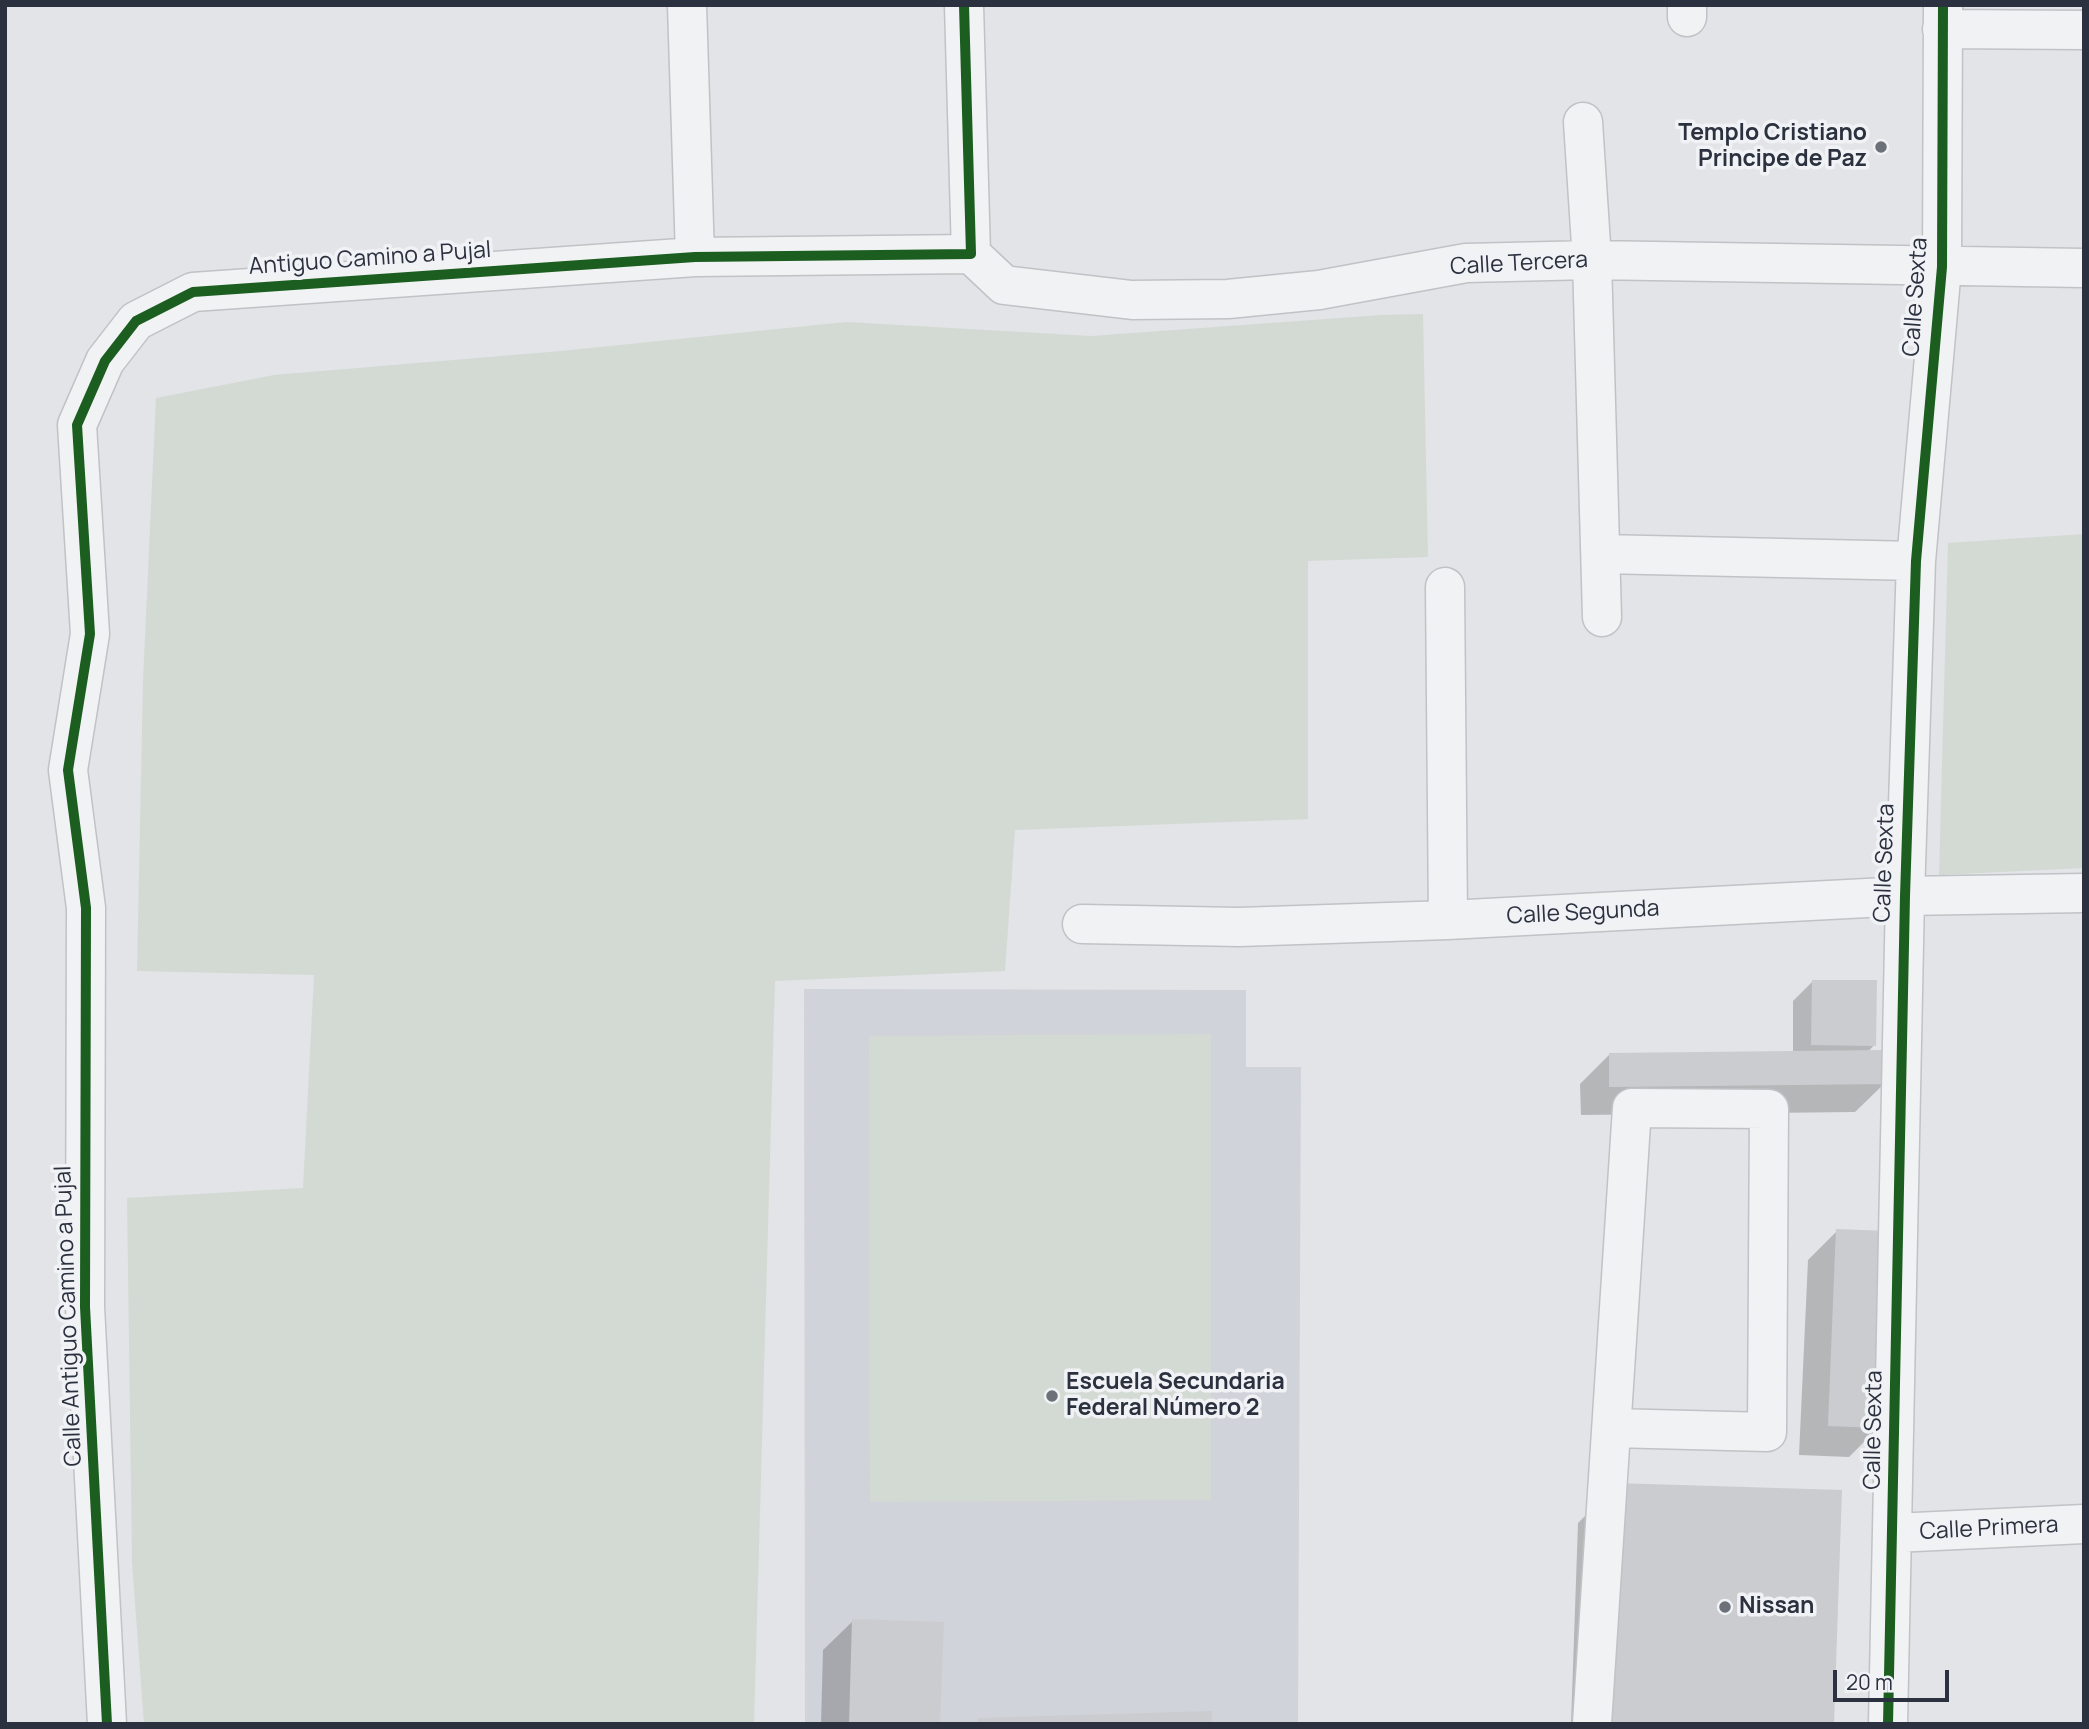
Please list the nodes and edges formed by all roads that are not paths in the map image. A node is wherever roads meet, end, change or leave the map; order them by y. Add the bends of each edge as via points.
1 (687, 5) edge
2 (964, 5) edge
3 (1942, 17) edge
4 (2084, 30) edge
5 (1583, 122) dead end
6 (971, 254) junction
7 (695, 257) junction
8 (1592, 260) junction
9 (1942, 267) junction
10 (2084, 268) edge
11 (1601, 554) junction
12 (1916, 561) junction
13 (1445, 587) dead end
14 (1602, 617) dead end
15 (2084, 893) edge
16 (1905, 896) junction
17 (86, 908) joint
18 (1448, 920) junction
19 (1082, 924) dead end
20 (1612, 1428) junction
21 (2084, 1524) edge
22 (1894, 1533) junction
23 (107, 1724) edge
24 (1592, 1724) edge
25 (1888, 1724) edge

1 - 7 street
2 - 6 street
3 - 4 street
3 - 9 street, Calle Sexta
5 - 8 street
6 - 7 street, Antiguo Camino a Pujal
6 - 8 street, Calle Tercera via 1004,285 1132,300 1228,299 1319,290 1466,263
7 - 17 street, Antiguo Camino a Pujal via 193,292 136,321 105,361 77,425 90,634 68,770
8 - 9 street, Calle Tercera
8 - 11 street
9 - 10 street, Calle Tercera
9 - 12 street, Calle Sexta
11 - 12 street
11 - 14 street
12 - 16 street, Calle Sexta
13 - 18 street
15 - 16 street, Calle Segunda
16 - 18 street, Calle Segunda
16 - 22 street, Calle Sexta
17 - 23 street, Calle Antiguo Camino a Pujal via 85,1307
18 - 19 street, Calle Segunda via 1239,927
20 - 20 street via 1632,1108 1769,1108 1767,1433
20 - 24 street
21 - 22 street, Calle Primera
22 - 25 street, Calle Sexta

